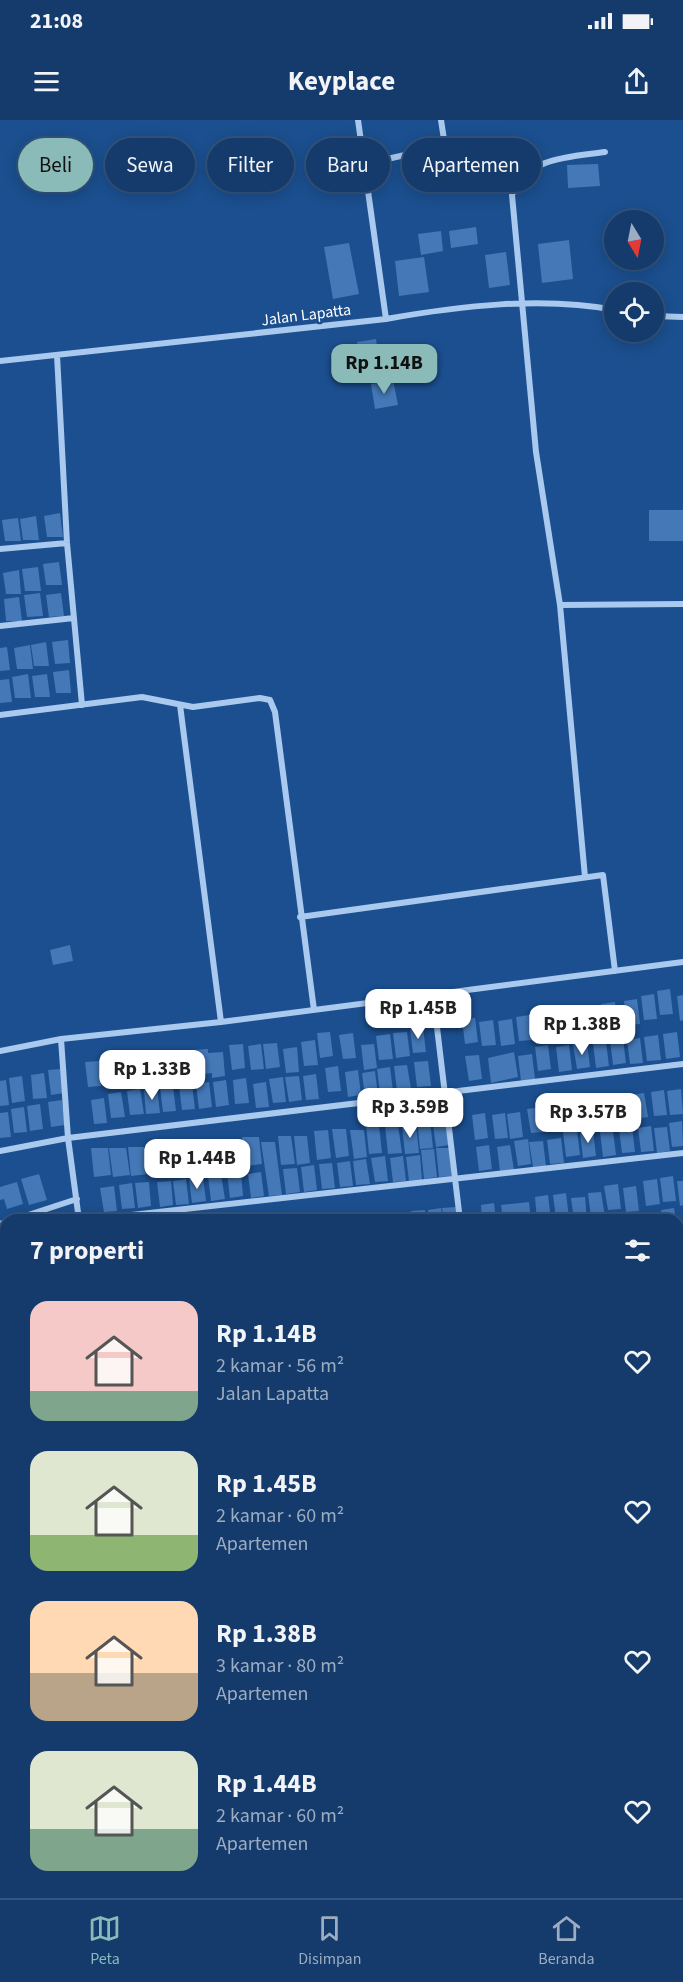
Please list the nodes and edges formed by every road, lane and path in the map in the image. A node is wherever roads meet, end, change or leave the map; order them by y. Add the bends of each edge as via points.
1 (358, 120) edge
2 (441, 120) edge
3 (361, 138) edge
4 (605, 152) dead end
5 (390, 158) edge
6 (369, 192) edge
7 (522, 305) junction
8 (604, 309) edge
9 (664, 316) edge
10 (683, 317) edge
11 (386, 319) junction
12 (57, 355) junction
13 (0, 361) edge
14 (67, 543) junction
15 (0, 549) edge
16 (683, 604) edge
17 (560, 605) junction
18 (74, 618) junction
19 (0, 626) edge
20 (82, 705) junction
21 (180, 705) junction
22 (0, 715) edge
23 (585, 877) junction
24 (300, 917) junction
25 (683, 962) edge
26 (615, 971) junction
27 (434, 994) junction
28 (314, 1010) junction
29 (221, 1022) junction
30 (61, 1039) junction
31 (0, 1051) edge
32 (683, 1064) edge
33 (445, 1092) junction
34 (68, 1138) junction
35 (0, 1151) edge
36 (683, 1154) edge
37 (455, 1180) junction
38 (77, 1199) junction
39 (31, 1214) edge
40 (78, 1214) edge
41 (142, 1214) edge
42 (459, 1214) edge

1 - 3 street
2 - 5 street via 445,146
4 - 7 street via 543,163 516,184 512,207
6 - 11 street
7 - 8 street, Jalan Lapatta
7 - 11 street, Jalan Lapatta via 448,308
7 - 17 street via 536,452
9 - 10 street
11 - 12 street, Jalan Lapatta
12 - 13 street, Jalan Lapatta
12 - 14 street
14 - 15 street
14 - 18 street
16 - 17 street
17 - 23 street
18 - 19 street
18 - 20 street
20 - 21 street via 142,697
20 - 22 street
21 - 24 street via 204,707 260,698 270,700
21 - 29 street
23 - 24 street
23 - 26 street via 605,876
24 - 28 street
25 - 26 street
26 - 27 street
27 - 28 street
27 - 33 street
28 - 29 street
29 - 30 street
30 - 31 street
30 - 34 street
32 - 33 street
33 - 34 street
33 - 37 street
34 - 35 street
34 - 38 street
36 - 37 street
37 - 41 street
37 - 42 street
38 - 39 street
38 - 40 street

